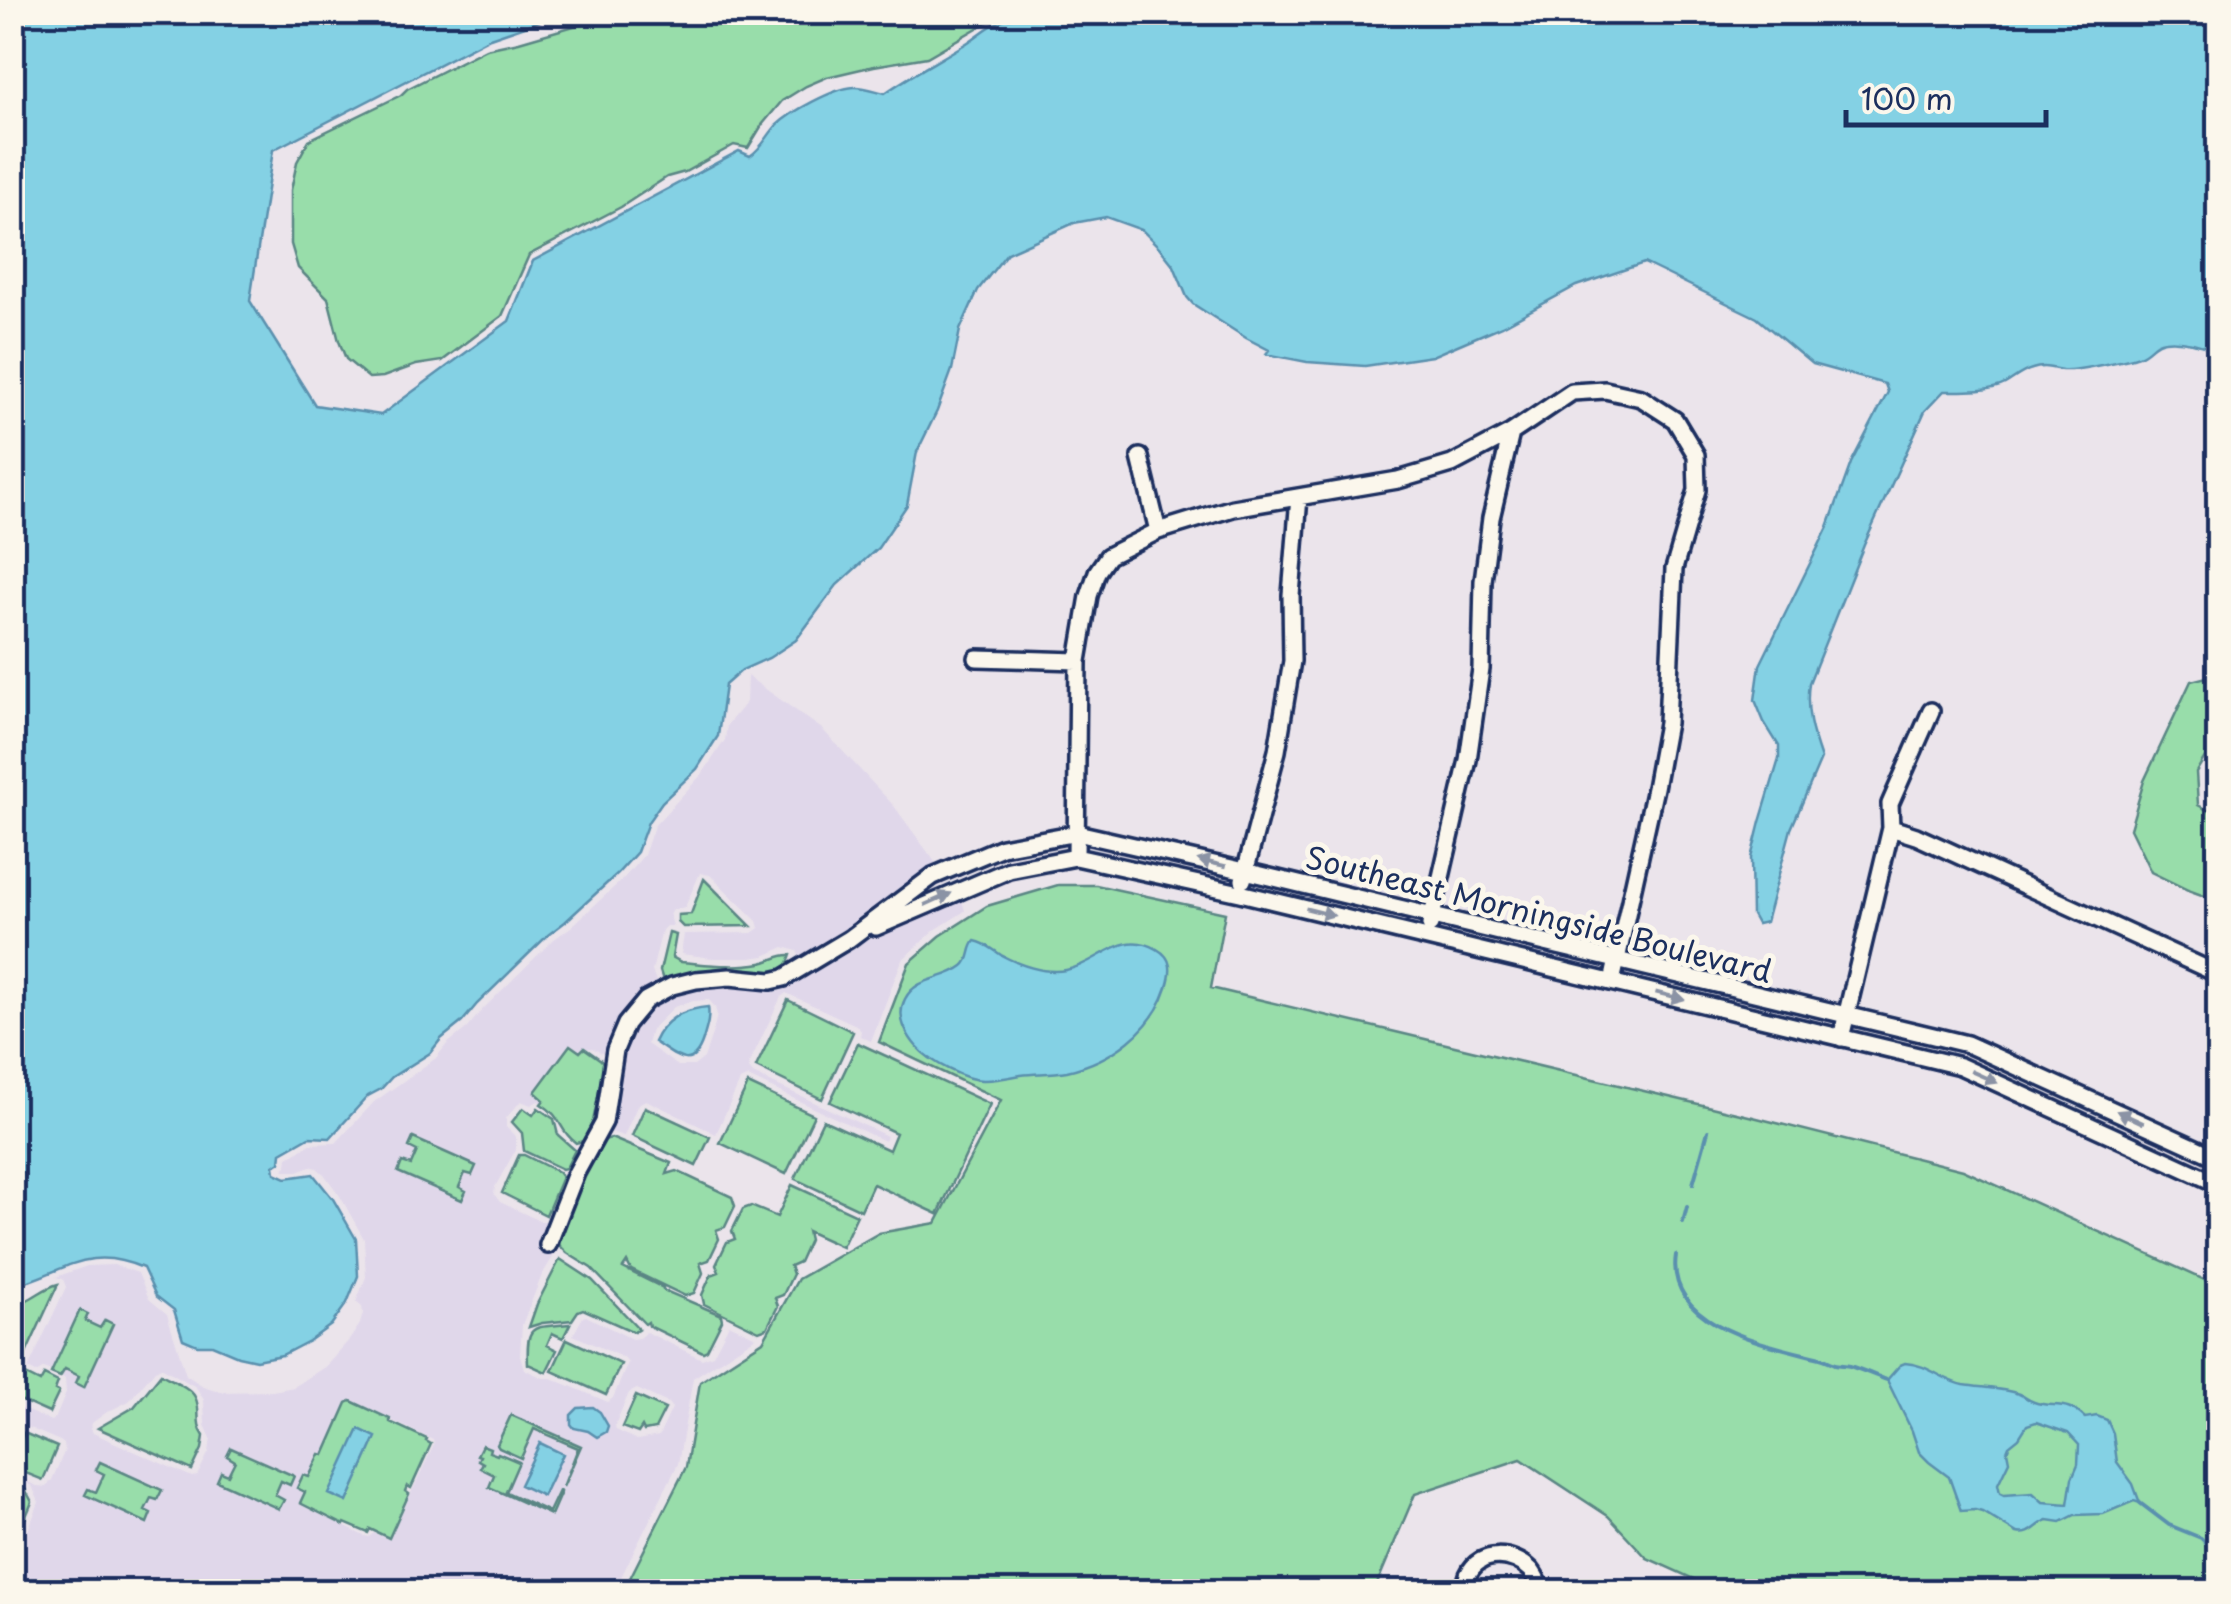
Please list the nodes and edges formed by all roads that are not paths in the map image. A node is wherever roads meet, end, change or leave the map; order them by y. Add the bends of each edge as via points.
1 (1511, 433) junction
2 (1140, 457) dead end
3 (1299, 497) junction
4 (1158, 531) junction
5 (977, 658) dead end
6 (1078, 661) junction
7 (1931, 711) dead end
8 (1891, 828) junction
9 (1077, 833) junction
10 (1076, 857) junction
11 (1246, 871) junction
12 (1240, 893) junction
13 (1432, 916) junction
14 (1426, 938) junction
15 (849, 939) junction
16 (1617, 959) junction
17 (2218, 974) edge
18 (1612, 982) junction
19 (1847, 1016) junction
20 (1842, 1038) junction
21 (2051, 1081) junction
22 (2042, 1102) junction
23 (2218, 1158) edge
24 (2218, 1184) edge
25 (548, 1246) dead end
26 (1466, 1592) edge
27 (1543, 1592) edge

1 - 3 street via 1452,464
1 - 13 street via 1491,518 1468,760
1 - 16 street via 1572,392 1605,390 1641,398 1675,420 1696,455 1697,490 1674,568 1667,723
2 - 4 street
3 - 4 street
3 - 11 street via 1292,661
4 - 6 street via 1108,556 1097,572
5 - 6 street
6 - 9 street
7 - 8 street via 1890,804
8 - 17 street
8 - 19 street
9 - 10 street
11 -> 9 street, Southeast Morningside Boulevard
9 - 15 street, Southeast Morningside Boulevard via 1002,847 933,876
10 - 12 street, Southeast Morningside Boulevard
15 -> 10 street, Southeast Morningside Boulevard via 1009,870
11 - 12 street
11 - 13 street, Southeast Morningside Boulevard
12 -> 14 street, Southeast Morningside Boulevard
13 - 14 street
13 - 16 street, Southeast Morningside Boulevard
14 - 18 street, Southeast Morningside Boulevard
15 - 25 street, Southeast Morningside Boulevard via 784,978 696,980 646,1000 615,1050 604,1122
16 - 18 street
16 - 19 street, Southeast Morningside Boulevard
18 -> 20 street, Southeast Morningside Boulevard
19 - 20 street
19 - 21 street, Southeast Morningside Boulevard via 1968,1044
20 -> 22 street, Southeast Morningside Boulevard via 1960,1066
21 - 22 street
23 -> 21 street, Southeast Morningside Boulevard
22 - 24 street, Southeast Morningside Boulevard
26 - 27 street via 1468,1574 1498,1555 1519,1560

